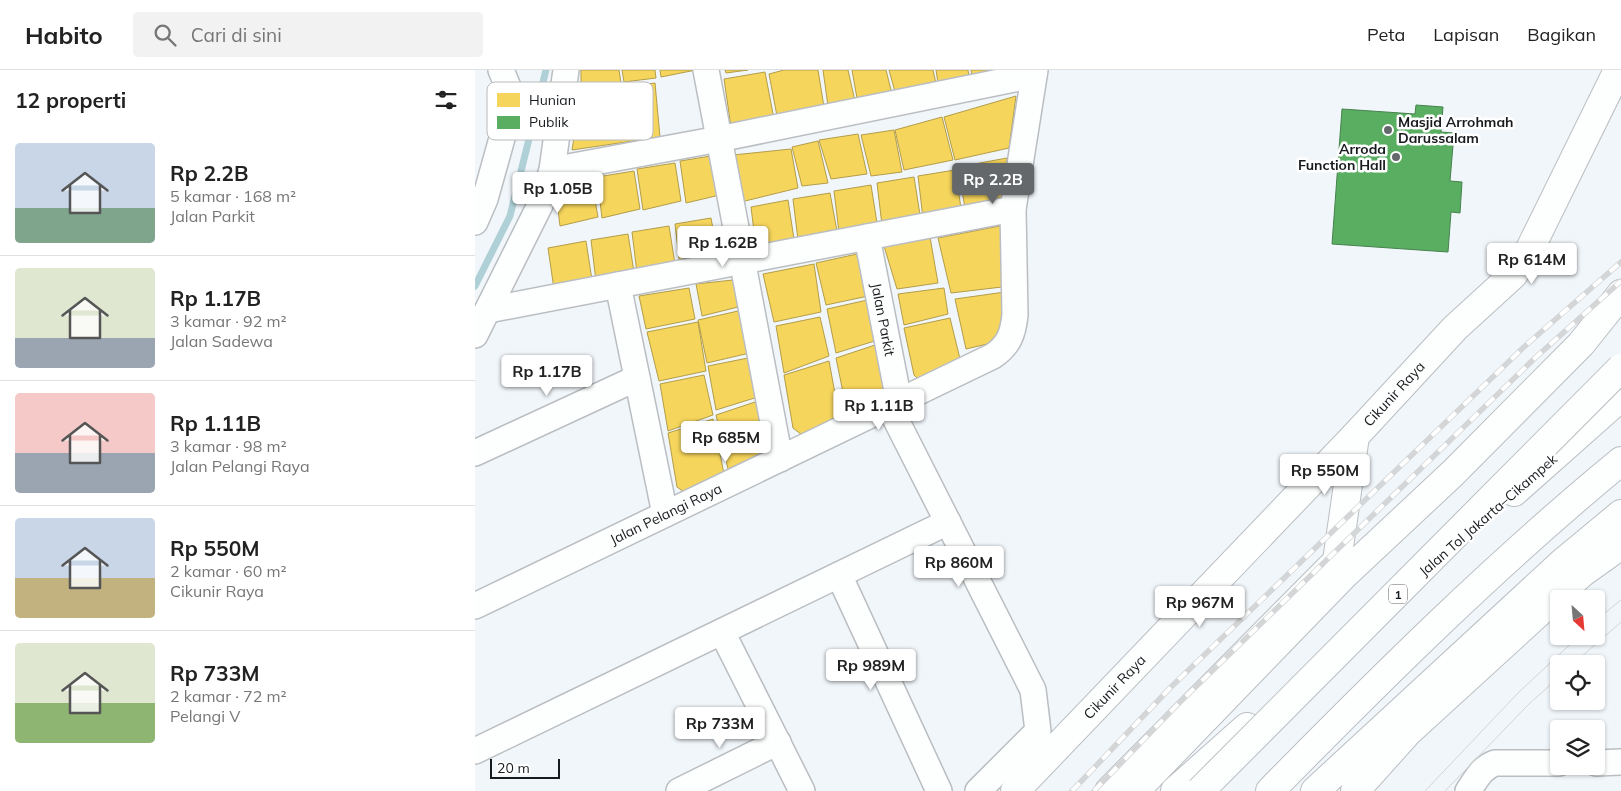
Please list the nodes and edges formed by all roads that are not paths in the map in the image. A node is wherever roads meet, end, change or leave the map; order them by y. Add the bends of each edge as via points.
1 (501, 70) edge
2 (706, 70) edge
3 (1618, 70) edge
4 (1035, 72) edge
5 (506, 82) edge
6 (719, 139) junction
7 (500, 140) edge
8 (556, 140) edge
9 (552, 170) junction
10 (480, 202) edge
11 (1013, 209) junction
12 (475, 222) edge
13 (867, 237) junction
14 (742, 261) junction
15 (618, 285) junction
16 (1621, 294) edge
17 (488, 310) junction
18 (1621, 314) edge
19 (475, 335) edge
20 (1621, 368) edge
21 (637, 378) junction
22 (1621, 397) edge
23 (894, 404) junction
24 (1355, 436) junction
25 (475, 453) edge
26 (780, 459) junction
27 (1621, 461) edge
28 (1621, 478) edge
29 (665, 514) junction
30 (1621, 514) edge
31 (948, 522) junction
32 (1544, 525) junction
33 (1621, 545) edge
34 (839, 575) junction
35 (475, 606) edge
36 (722, 632) junction
37 (778, 742) junction
38 (475, 751) edge
39 (1605, 762) edge
40 (1621, 762) edge
41 (1550, 763) edge
42 (679, 791) edge
43 (802, 791) edge
44 (939, 791) edge
45 (978, 791) edge
46 (1015, 791) edge
47 (1109, 791) edge
48 (1135, 791) edge
49 (1158, 791) edge
50 (1175, 791) edge
51 (1199, 791) edge
52 (1270, 791) edge
53 (1315, 791) edge
54 (1355, 791) edge
55 (1468, 791) edge

1 - 5 street
2 - 6 street
3 - 24 main road, Cikunir Raya via 1528,252 1513,275 1455,328
4 - 6 street
4 - 11 street
6 - 9 street
6 - 14 street
7 - 10 street
8 - 9 street
9 - 17 street via 540,205
10 - 12 street
11 - 13 street
11 - 23 street, Jalan Pelangi Raya via 1015,315 1013,332 1005,348
13 - 14 street
13 - 23 street, Jalan Parkit
14 - 15 street
14 - 26 street
15 - 17 street
15 - 21 street
16 - 48 main road via 1581,344 1453,473 1344,575
17 - 19 street
18 - 49 main road
20 - 51 main road, bridge
21 - 25 street
21 - 29 street
22 - 50 main road, Jalan Tol Jakarta–Cikampek / 1
23 - 26 street, Jalan Pelangi Raya
23 - 31 street, Jalan Parkit
24 - 46 main road, Cikunir Raya
24 - 47 main road via 1337,561
26 - 29 street, Jalan Pelangi Raya
27 - 32 main road
28 - 32 main road
29 - 35 street, Jalan Pelangi Raya
30 - 53 main road via 1562,563
31 - 34 street
31 - 45 street, Jalan Parkit via 1033,690 1038,731
32 - 52 main road via 1370,689
33 - 54 main road via 1582,572 1408,732
34 - 36 street
34 - 44 street
36 - 37 street
36 - 38 street
37 - 42 street
37 - 43 street
39 - 40 street
41 - 55 street via 1495,763 1482,770

